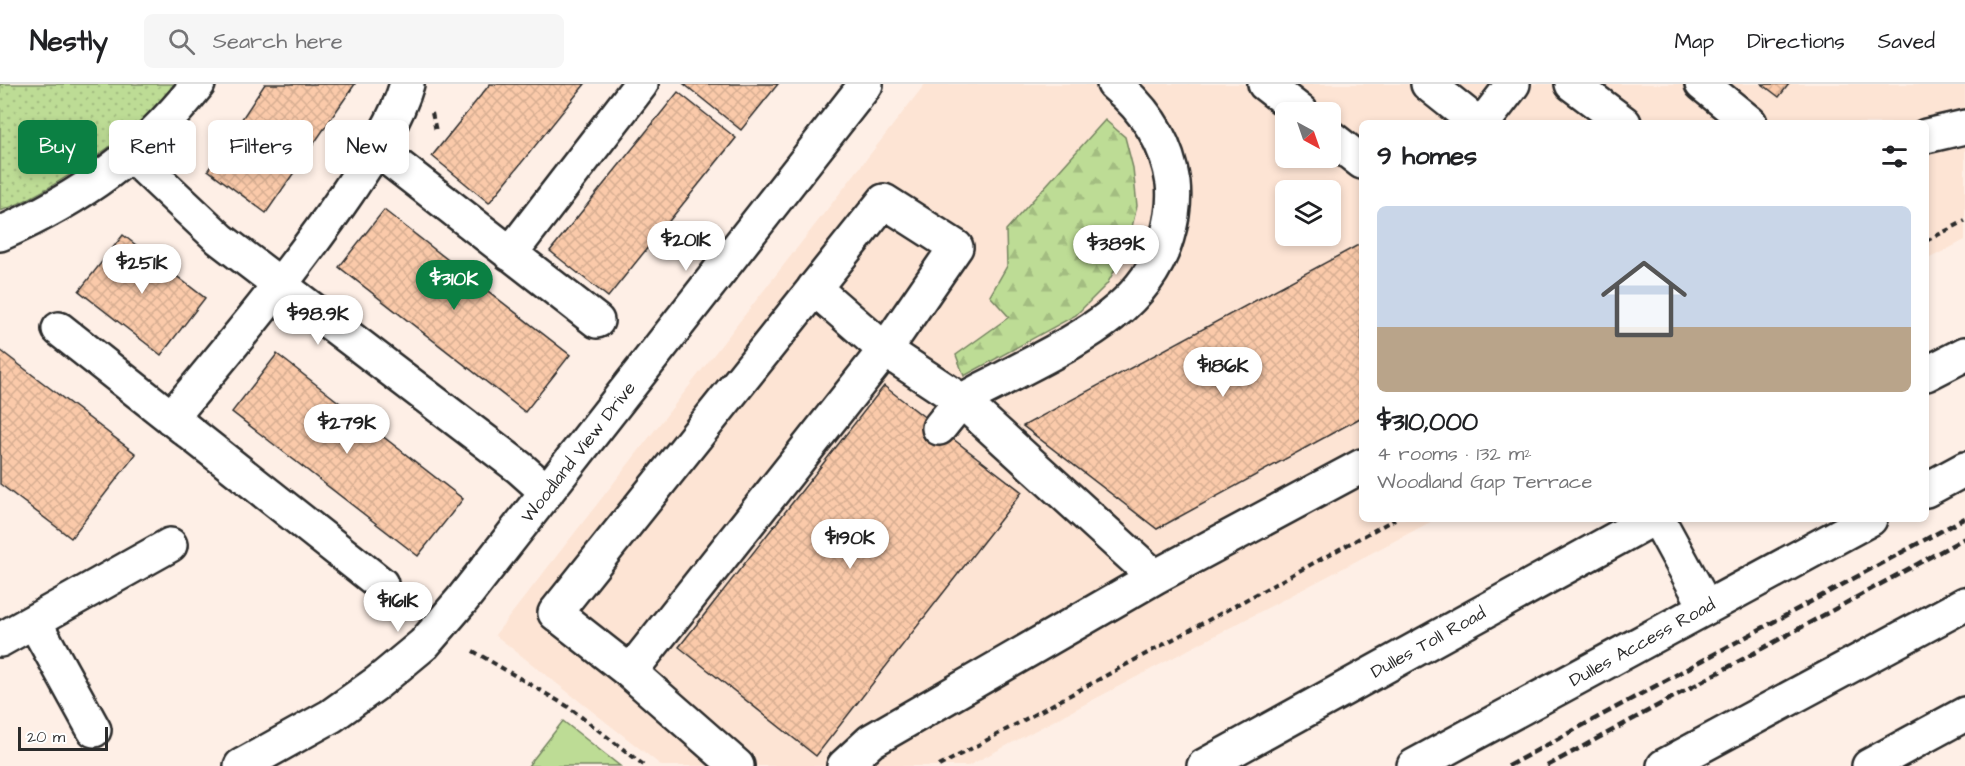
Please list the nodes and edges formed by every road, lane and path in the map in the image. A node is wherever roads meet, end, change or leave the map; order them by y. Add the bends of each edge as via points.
1 (198, 84) edge
2 (407, 84) edge
3 (641, 84) edge
4 (866, 84) edge
5 (1114, 84) edge
6 (1265, 84) edge
7 (1428, 84) edge
8 (1513, 84) edge
9 (1572, 84) edge
10 (1702, 84) edge
11 (1288, 102) edge
12 (167, 120) edge
13 (389, 120) edge
14 (1473, 120) edge
15 (1485, 120) edge
16 (1620, 120) edge
17 (1746, 120) edge
18 (1965, 127) edge
19 (1929, 135) edge
20 (1341, 145) edge
21 (1359, 160) edge
22 (109, 173) edge
23 (151, 174) edge
24 (357, 174) edge
25 (408, 174) edge
26 (1965, 221) edge
27 (0, 234) edge
28 (1929, 239) edge
29 (510, 254) junction
30 (282, 286) junction
31 (814, 288) junction
32 (597, 321) dead end
33 (59, 329) dead end
34 (885, 350) junction
35 (1965, 354) edge
36 (1929, 372) edge
37 (962, 401) junction
38 (171, 418) junction
39 (939, 428) dead end
40 (1359, 468) edge
41 (1965, 470) edge
42 (1929, 488) edge
43 (547, 492) junction
44 (1389, 522) edge
45 (1647, 522) edge
46 (1660, 522) edge
47 (1864, 522) edge
48 (170, 545) dead end
49 (1155, 577) junction
50 (381, 584) dead end
51 (1965, 604) edge
52 (1706, 607) junction
53 (34, 621) junction
54 (0, 640) edge
55 (473, 651) dead end
56 (630, 672) junction
57 (1965, 714) edge
58 (94, 730) dead end
59 (242, 766) edge
60 (645, 766) edge
61 (737, 766) edge
62 (844, 766) edge
63 (939, 766) edge
64 (1204, 766) edge
65 (1414, 766) edge
66 (1664, 766) edge
67 (1869, 766) edge

1 - 12 main road
2 - 13 main road
3 - 29 main road
4 - 43 main road, Woodland View Drive
5 - 37 main road via 1144,114 1159,136 1170,164 1174,192 1172,221 1163,250 1147,280 1124,305 1090,331
6 - 11 main road
7 - 14 main road
8 - 15 main road
9 - 16 main road
10 - 17 main road
18 - 19 main road
20 - 21 main road
22 - 27 main road via 52,210
23 - 30 main road via 220,239
24 - 30 main road
25 - 29 main road
26 - 28 path
29 - 32 main road
30 - 38 main road
30 - 43 main road
31 - 34 main road
31 - 34 main road via 884,201 956,247
31 - 56 main road via 555,613
33 - 38 main road
34 - 37 main road
34 - 56 main road
35 - 36 main road
37 - 39 main road
37 - 49 main road
38 - 50 main road
40 - 49 main road
41 - 42 main road
43 - 59 main road, Woodland View Drive via 424,644 331,716
44 - 63 path
45 - 64 main road, Dulles Toll Road
46 - 52 main road
47 - 52 main road, Dulles Access Road
48 - 53 main road
49 - 62 main road via 871,741
51 - 66 main road
52 - 65 main road, Dulles Access Road
53 - 54 main road
53 - 58 main road
55 - 60 path via 567,706
56 - 61 main road
57 - 67 main road

